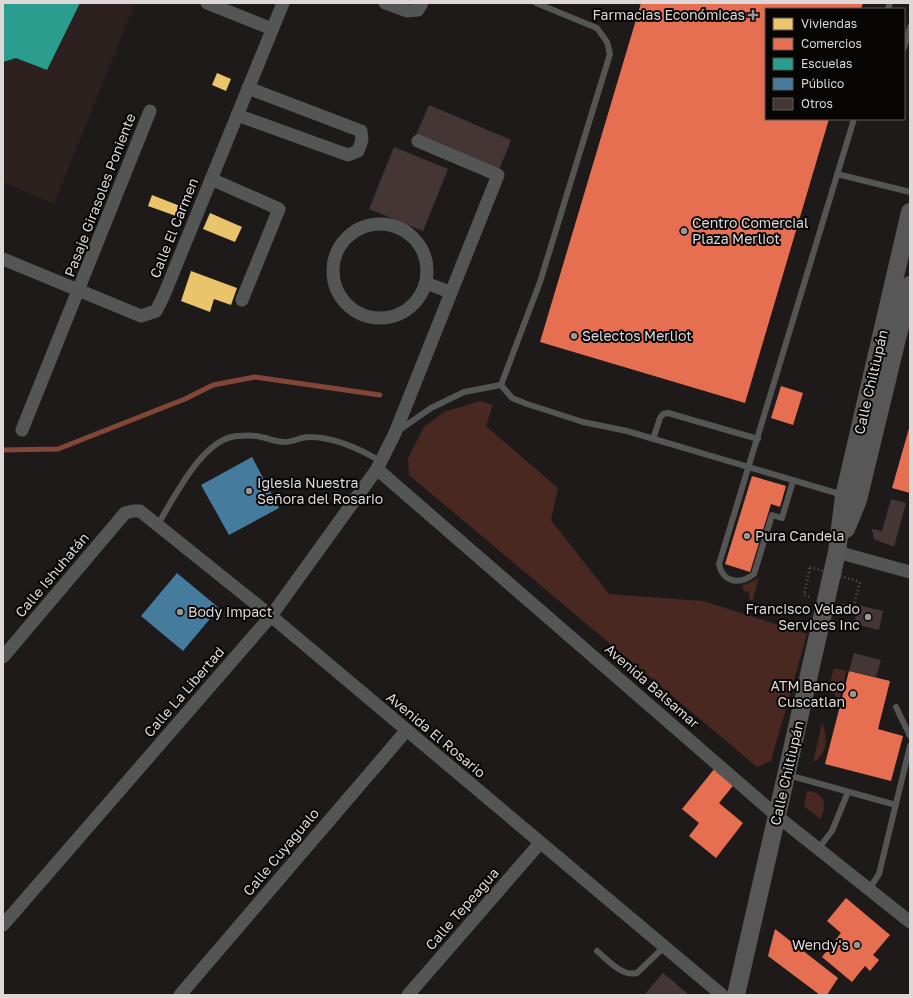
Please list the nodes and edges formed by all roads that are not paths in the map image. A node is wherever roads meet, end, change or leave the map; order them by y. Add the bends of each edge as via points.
1 (207, 3) edge
2 (283, 3) edge
3 (385, 3) edge
4 (422, 3) edge
5 (536, 3) edge
6 (910, 27) edge
7 (272, 29) junction
8 (905, 44) edge
9 (248, 88) junction
10 (150, 111) dead end
11 (237, 115) junction
12 (854, 120) edge
13 (418, 141) dead end
14 (837, 174) junction
15 (211, 179) junction
16 (910, 192) edge
17 (910, 213) edge
18 (3, 259) edge
19 (426, 283) junction
20 (910, 285) edge
21 (80, 290) junction
22 (450, 292) junction
23 (242, 300) dead end
24 (501, 385) junction
25 (22, 430) dead end
26 (395, 433) junction
27 (653, 439) junction
28 (758, 439) junction
29 (378, 465) junction
30 (749, 468) junction
31 (793, 481) junction
32 (844, 496) junction
33 (125, 513) joint
34 (158, 524) junction
35 (837, 552) junction
36 (910, 572) edge
37 (271, 616) junction
38 (3, 657) edge
39 (896, 707) dead end
40 (406, 731) junction
41 (910, 736) edge
42 (910, 746) edge
43 (786, 774) junction
44 (848, 792) junction
45 (896, 805) junction
46 (777, 816) junction
47 (540, 843) junction
48 (818, 849) junction
49 (869, 889) junction
50 (910, 922) edge
51 (3, 925) edge
52 (664, 947) junction
53 (597, 951) dead end
54 (180, 995) edge
55 (408, 995) edge
56 (722, 995) edge
57 (736, 995) edge

1 - 7 street
2 - 7 street, Calle El Carmen
3 - 4 street via 406,11 418,10
5 - 24 lane via 597,28 610,54 540,282
6 - 8 lane
7 - 9 street, Calle El Carmen
9 - 11 street, Calle El Carmen
9 - 11 street via 361,131 362,140 358,151 348,155
10 - 21 street, Pasaje Girasoles Poniente
11 - 15 street, Calle El Carmen
12 - 14 lane
13 - 22 street, Calle La Libertad via 498,175
14 - 16 lane
14 - 28 lane
15 - 21 street, Calle El Carmen via 156,311 141,316
15 - 23 street via 279,209
17 - 32 main road, Calle Chiltiupán
18 - 21 street, Calle El Carmen
19 - 19 street via 425,255 417,241 404,230 390,224 373,224 358,229 345,238 336,251 332,266 333,281 339,296 348,308 362,316 377,319 392,318 406,311 417,300
19 - 22 street
20 - 35 main road, Calle Chiltiupán via 858,500
21 - 25 street, Pasaje Girasoles Poniente
22 - 26 street, Calle La Libertad
24 - 26 lane via 464,392 432,408
24 - 27 lane via 512,398 527,404 583,422
26 - 29 street, Calle La Libertad
27 - 28 lane via 660,418 668,413
27 - 30 lane
28 - 30 lane
29 - 34 lane via 362,450 331,440 309,437 274,442 255,435 235,436 215,445 192,470
29 - 37 street, Calle La Libertad
29 - 46 street, Avenida Balsamar
30 - 31 lane
30 - 31 lane via 719,564 720,572 732,580 740,582 754,574 772,515 782,518
31 - 32 lane
32 - 35 main road, Calle Chiltiupán
33 - 34 street, Avenida El Rosario via 140,511
33 - 38 street, Calle Ishuhatán
34 - 37 street, Avenida El Rosario
35 - 36 street
35 - 43 main road, Calle Chiltiupán
37 - 40 street, Avenida El Rosario
37 - 51 street, Calle La Libertad
39 - 41 lane
40 - 47 street, Avenida El Rosario
40 - 54 street, Calle Cuyagualo
42 - 45 lane
43 - 44 lane
43 - 46 main road, Calle Chiltiupán
44 - 45 lane
44 - 48 lane via 832,832
45 - 49 lane via 879,874
46 - 48 street, Avenida Balsamar
46 - 57 main road, Calle Chiltiupán
47 - 52 street, Avenida El Rosario
47 - 55 street, Calle Tepeagua
48 - 49 street, Avenida Balsamar
49 - 50 street, Avenida Balsamar
52 - 53 lane via 637,973 631,975 624,973
52 - 56 street, Avenida El Rosario

